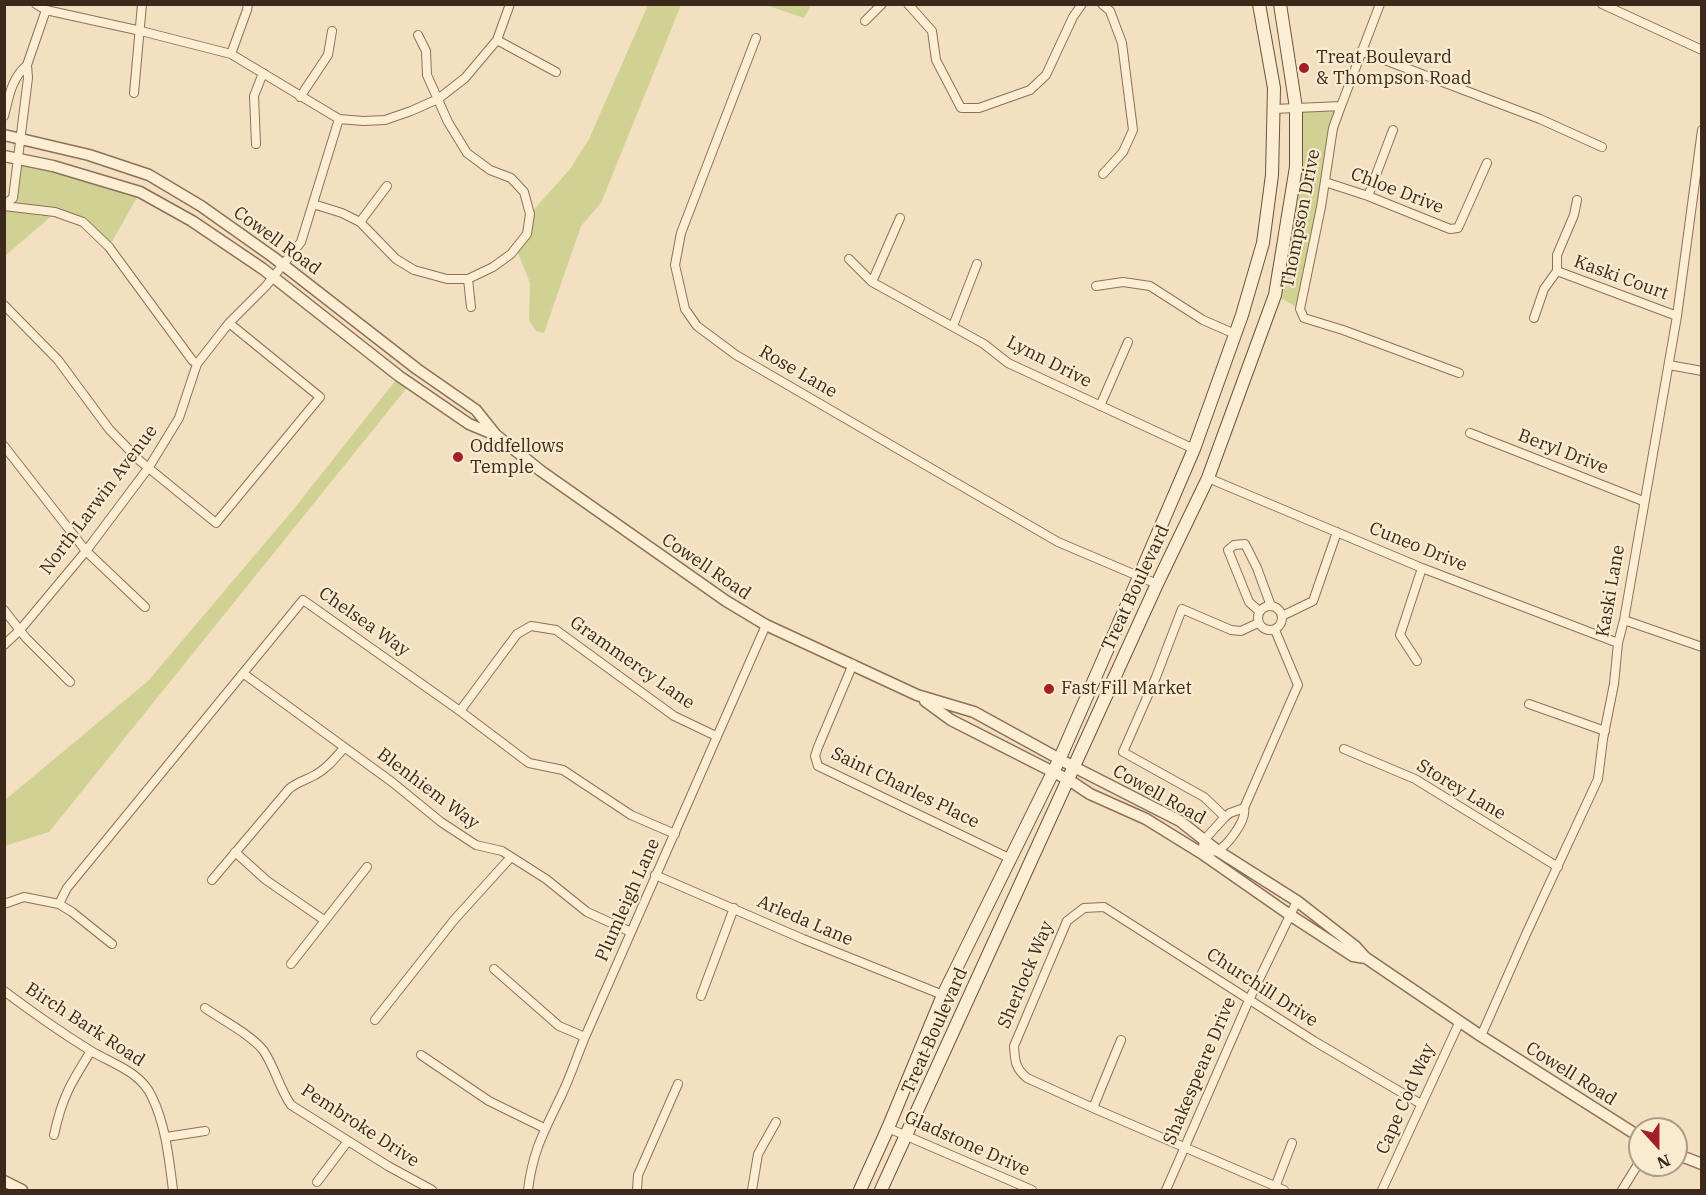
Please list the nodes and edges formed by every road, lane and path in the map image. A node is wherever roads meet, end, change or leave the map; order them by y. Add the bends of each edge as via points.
1 (36, 4) edge
2 (142, 4) edge
3 (248, 4) edge
4 (510, 4) edge
5 (882, 4) edge
6 (908, 4) edge
7 (1082, 4) edge
8 (1102, 4) edge
9 (1259, 4) edge
10 (1280, 4) edge
11 (1380, 4) edge
12 (1602, 4) edge
13 (46, 10) junction
14 (864, 21) dead end
15 (141, 31) junction
16 (332, 31) dead end
17 (418, 35) dead end
18 (756, 38) dead end
19 (497, 40) junction
20 (1701, 50) edge
21 (1362, 51) junction
22 (231, 54) junction
23 (27, 65) junction
24 (263, 72) junction
25 (556, 72) dead end
26 (134, 93) dead end
27 (300, 97) junction
28 (438, 99) junction
29 (1341, 106) junction
30 (1296, 108) junction
31 (1274, 109) junction
32 (4, 116) edge
33 (339, 118) junction
34 (1393, 130) dead end
35 (1701, 130) edge
36 (4, 135) edge
37 (22, 138) junction
38 (256, 144) dead end
39 (1602, 147) dead end
40 (4, 156) edge
41 (19, 158) junction
42 (1487, 163) dead end
43 (1103, 174) dead end
44 (1325, 182) junction
45 (387, 186) dead end
46 (1368, 196) junction
47 (1577, 200) dead end
48 (313, 204) junction
49 (4, 206) edge
50 (900, 218) dead end
51 (360, 222) junction
52 (849, 259) dead end
53 (977, 264) dead end
54 (284, 265) junction
55 (1557, 271) junction
56 (273, 276) junction
57 (468, 279) junction
58 (872, 282) junction
59 (1096, 286) dead end
60 (4, 305) edge
61 (471, 307) dead end
62 (1677, 316) junction
63 (1534, 318) dead end
64 (229, 323) junction
65 (953, 326) junction
66 (1235, 334) junction
67 (1128, 342) dead end
68 (197, 364) junction
69 (1669, 365) junction
70 (1701, 371) edge
71 (1459, 373) dead end
72 (1100, 406) junction
73 (1470, 434) dead end
74 (496, 435) junction
75 (4, 446) edge
76 (1194, 449) junction
77 (149, 467) junction
78 (1208, 478) junction
79 (1643, 501) junction
80 (1337, 532) junction
81 (86, 551) junction
82 (1422, 568) junction
83 (1139, 577) junction
84 (1157, 584) junction
85 (1271, 606) junction
86 (145, 607) dead end
87 (4, 610) edge
88 (1259, 611) junction
89 (1282, 616) junction
90 (1624, 620) junction
91 (1258, 623) junction
92 (766, 625) junction
93 (20, 630) junction
94 (1275, 630) junction
95 (1618, 643) junction
96 (4, 645) edge
97 (1701, 647) edge
98 (1417, 661) dead end
99 (854, 664) junction
100 (244, 674) junction
101 (70, 682) dead end
102 (917, 694) junction
103 (1529, 704) dead end
104 (460, 711) junction
105 (1605, 731) junction
106 (716, 736) junction
107 (344, 748) junction
108 (1344, 749) dead end
109 (1060, 758) junction
110 (1074, 768) junction
111 (1052, 772) junction
112 (1069, 780) junction
113 (1244, 808) junction
114 (1225, 817) junction
115 (675, 834) junction
116 (1204, 839) junction
117 (1218, 851) junction
118 (235, 852) junction
119 (1201, 853) junction
120 (512, 857) junction
121 (1009, 858) junction
122 (367, 867) dead end
123 (1557, 867) junction
124 (655, 875) junction
125 (212, 880) dead end
126 (1297, 901) junction
127 (4, 904) edge
128 (59, 904) junction
129 (734, 908) junction
130 (1083, 909) joint
131 (1290, 915) junction
132 (324, 920) junction
133 (631, 932) junction
134 (112, 944) dead end
135 (1366, 958) junction
136 (291, 964) dead end
137 (494, 969) dead end
138 (6, 995) edge
139 (943, 995) junction
140 (701, 996) dead end
141 (1249, 999) junction
142 (205, 1008) dead end
143 (375, 1020) dead end
144 (1460, 1021) junction
145 (1481, 1036) junction
146 (585, 1037) junction
147 (1121, 1040) dead end
148 (91, 1051) junction
149 (421, 1055) dead end
150 (678, 1084) dead end
151 (1421, 1104) junction
152 (1093, 1108) junction
153 (776, 1122) dead end
154 (544, 1128) junction
155 (888, 1128) junction
156 (1628, 1129) edge
157 (206, 1131) dead end
158 (54, 1135) dead end
159 (908, 1136) junction
160 (166, 1137) junction
161 (348, 1141) junction
162 (1292, 1143) dead end
163 (1185, 1148) junction
164 (1630, 1177) edge
165 (4, 1181) edge
166 (317, 1182) dead end
167 (1278, 1189) edge
168 (22, 1191) edge
169 (173, 1191) edge
170 (432, 1191) edge
171 (528, 1191) edge
172 (637, 1191) edge
173 (752, 1191) edge
174 (860, 1191) edge
175 (881, 1191) edge
176 (1032, 1191) edge
177 (1166, 1191) edge
178 (1382, 1191) edge
179 (1622, 1191) edge

1 - 13 street
2 - 15 street
3 - 22 street
4 - 19 street
5 - 14 street
6 - 7 street via 932,31 936,60 961,108 979,108 1030,90 1046,75
8 - 43 street via 1110,11 1122,43 1133,130 1123,152
9 - 31 main road, Treat Boulevard
10 - 30 main road, Treat Boulevard
11 - 21 street, Thompson Drive
12 - 20 street
13 - 15 street
13 - 23 street
15 - 22 street
15 - 26 street
16 - 27 street via 328,55
17 - 28 street via 426,51 427,75
18 - 83 street, Rose Lane via 681,234 675,265 685,309 697,326 736,355 1058,542
19 - 25 street
19 - 28 street via 465,78
21 - 29 street, Thompson Drive
21 - 39 street
22 - 24 street
23 - 32 street via 13,83
23 - 37 street
24 - 27 street
24 - 38 street via 254,96
27 - 33 street
28 - 33 street via 385,120
28 - 57 street via 467,153 490,170 511,178 524,192 530,214 527,234 511,254
29 - 30 street
29 - 44 street, Thompson Drive via 1333,128
30 - 31 street
30 - 78 main road, Treat Boulevard via 1296,167 1275,295
31 - 66 main road, Treat Boulevard via 1272,175 1263,243
33 - 48 street, North Larwin Avenue
34 - 46 street
35 - 62 street, Kaski Lane
36 - 37 street, Cowell Road
37 - 41 street
37 - 54 street, Cowell Road via 149,175 201,206
40 - 41 street, Cowell Road
41 - 49 street via 13,198
41 - 56 street, Cowell Road via 140,192 192,221
42 - 46 street, Chloe Drive via 1458,228 1449,228
44 - 46 street, Chloe Drive
44 - 71 street, Thompson Drive via 1300,309 1304,318
45 - 51 street
47 - 55 street, Kaski Court via 1557,255
48 - 51 street
48 - 54 street, North Larwin Avenue via 301,242
49 - 68 street via 56,212 83,222 109,247
50 - 58 street
51 - 57 street via 396,259 414,270 447,279
52 - 58 street, Lynn Drive
53 - 65 street
54 - 56 street, North Larwin Avenue
54 - 74 street, Cowell Road via 476,410
55 - 62 street, Kaski Court
55 - 63 street via 1544,289
56 - 64 street, North Larwin Avenue
56 - 74 street, Cowell Road via 399,376 469,424
57 - 61 street
58 - 65 street, Lynn Drive
59 - 66 street via 1123,282 1150,286 1203,320
60 - 77 street via 58,360 109,429
62 - 69 street, Kaski Lane
64 - 68 street, North Larwin Avenue
64 - 77 street via 320,397 216,524
65 - 72 street, Lynn Drive via 1008,363
66 - 76 main road, Treat Boulevard
67 - 72 street, Lynn Drive
68 - 77 street, North Larwin Avenue via 179,418
69 - 70 street
69 - 79 street, Kaski Lane
72 - 76 street, Lynn Drive
73 - 79 street, Beryl Drive
74 - 92 street, Cowell Road via 684,574
75 - 81 street
76 - 83 main road, Treat Boulevard
77 - 81 street, North Larwin Avenue
78 - 80 street, Cuneo Drive
78 - 84 main road, Treat Boulevard
79 - 90 street, Kaski Lane
80 - 82 street, Cuneo Drive
80 - 89 street via 1313,601
81 - 86 street
81 - 93 street, North Larwin Avenue
82 - 95 street, Cuneo Drive
82 - 98 street via 1400,634
83 - 84 street, Rose Lane
83 - 109 main road, Treat Boulevard
84 - 110 main road, Treat Boulevard
85 - 88 street
85 - 88 street via 1245,544 1234,545 1228,550 1249,602
85 - 89 street
87 - 93 street
88 - 91 street
89 - 94 street
90 - 95 street, Kaski Lane
90 - 97 street
91 - 94 street via 1267,631
91 - 114 street via 1241,631 1231,630 1182,609 1123,752 1204,797
92 - 99 street, Cowell Road
92 - 106 street, Plumleigh Lane
93 - 96 street, North Larwin Avenue
93 - 101 street
94 - 113 street via 1298,685
95 - 105 street, Kaski Lane
99 - 102 street, Cowell Road
99 - 121 street, Saint Charles Place via 818,747 818,766
100 - 104 street, Chelsea Way via 303,600
100 - 107 street, Blenhiem Way
100 - 128 street, Chelsea Way via 67,888
102 - 109 street, Cowell Road via 974,712
102 - 111 street, Cowell Road via 951,720
103 - 105 street
104 - 106 street, Grammercy Lane via 517,634 531,626 556,630 674,716
104 - 115 street, Chelsea Way via 529,762 563,770 631,815
105 - 123 street, Kaski Lane via 1598,779
106 - 115 street, Plumleigh Lane
107 - 118 street via 316,775 289,789
107 - 120 street, Blenhiem Way via 476,845
108 - 123 street, Storey Lane via 1415,779
109 - 110 street, Cowell Road
109 - 111 main road, Treat Boulevard
110 - 112 main road, Treat Boulevard
110 - 116 street, Cowell Road via 1180,821
111 - 112 street, Cowell Road
111 - 121 main road, Treat Boulevard
112 - 119 street, Cowell Road via 1090,794 1146,819
112 - 159 main road, Treat Boulevard
113 - 114 street
113 - 117 street via 1242,825
114 - 116 street
115 - 124 street, Plumleigh Lane
116 - 117 street, Cowell Road
116 - 119 street
117 - 119 street
117 - 126 street, Cowell Road
118 - 125 street
118 - 132 street via 266,880
119 - 131 street, Cowell Road
120 - 133 street, Blenhiem Way via 587,912
120 - 143 street via 454,920
121 - 139 main road, Treat Boulevard
122 - 132 street
123 - 145 street, Kaski Lane
124 - 129 street, Arleda Lane
124 - 133 street, Plumleigh Lane
126 - 131 street, Shakespeare Drive
126 - 135 street, Cowell Road
127 - 128 street via 24,897
128 - 134 street
129 - 139 street, Arleda Lane
129 - 140 street
130 - 141 street, Churchill Drive via 1104,907
130 - 152 street, Sherlock Way via 1067,921 1014,1046 1015,1063 1027,1078
131 - 135 street, Cowell Road via 1353,956
131 - 141 street, Shakespeare Drive
132 - 136 street
133 - 146 street, Plumleigh Lane
135 - 144 street, Cowell Road
137 - 146 street via 559,1026
138 - 148 street, Birch Bark Road
139 - 155 main road, Treat Boulevard
141 - 151 street, Churchill Drive
141 - 163 street, Shakespeare Drive
142 - 161 street, Pembroke Drive via 257,1044 291,1105
144 - 145 street, Cowell Road
144 - 151 street, Cape Cod Way
145 - 156 street, Cowell Road
146 - 154 street, Plumleigh Lane
147 - 152 street
148 - 158 street via 68,1087
148 - 160 street, Birch Bark Road via 143,1082
149 - 154 street via 489,1101
150 - 172 street via 638,1175
151 - 178 street, Cape Cod Way
152 - 163 street
153 - 173 street via 758,1154
154 - 171 street, Plumleigh Lane via 531,1165
155 - 159 street, Gladstone Drive
155 - 174 main road, Treat Boulevard
157 - 160 street
159 - 175 main road, Treat Boulevard
159 - 176 street, Gladstone Drive
160 - 169 street, Birch Bark Road
161 - 166 street
161 - 170 street, Pembroke Drive
162 - 167 street
163 - 167 street
163 - 177 street, Shakespeare Drive
164 - 179 street
165 - 168 street

